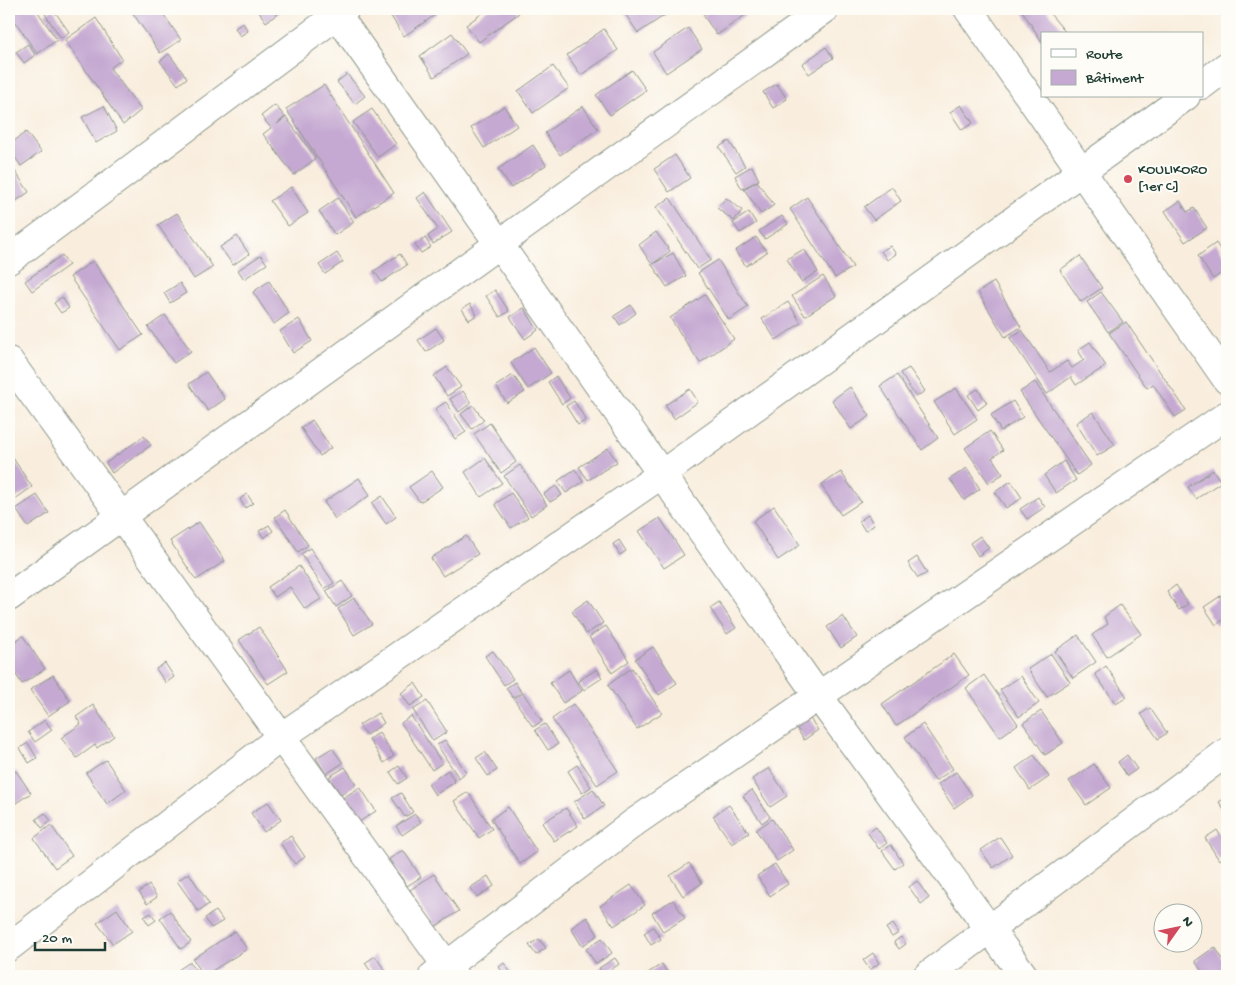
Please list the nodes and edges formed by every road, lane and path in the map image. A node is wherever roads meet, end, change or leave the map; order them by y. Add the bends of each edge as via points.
1 (825, 9) edge
2 (968, 9) edge
3 (339, 11) edge
4 (1227, 66) edge
5 (1204, 83) edge
6 (1183, 98) edge
7 (1082, 172) junction
8 (499, 244) junction
9 (9, 260) edge
10 (9, 361) edge
11 (1227, 380) edge
12 (1227, 415) edge
13 (662, 474) junction
14 (121, 516) junction
15 (9, 597) edge
16 (819, 696) junction
17 (281, 737) junction
18 (1227, 752) edge
19 (989, 930) junction
20 (9, 948) edge
21 (445, 973) edge
22 (927, 976) edge
23 (1024, 976) edge

1 - 8 street
2 - 7 street
3 - 8 street
3 - 9 street
4 - 5 street
6 - 7 street
7 - 11 street
7 - 13 street
8 - 13 street
8 - 14 street
10 - 14 street
12 - 16 street
13 - 16 street
13 - 17 street
14 - 15 street
14 - 17 street
16 - 19 street
16 - 21 street via 635,822
17 - 20 street
17 - 21 street
18 - 19 street
19 - 22 street
19 - 23 street

